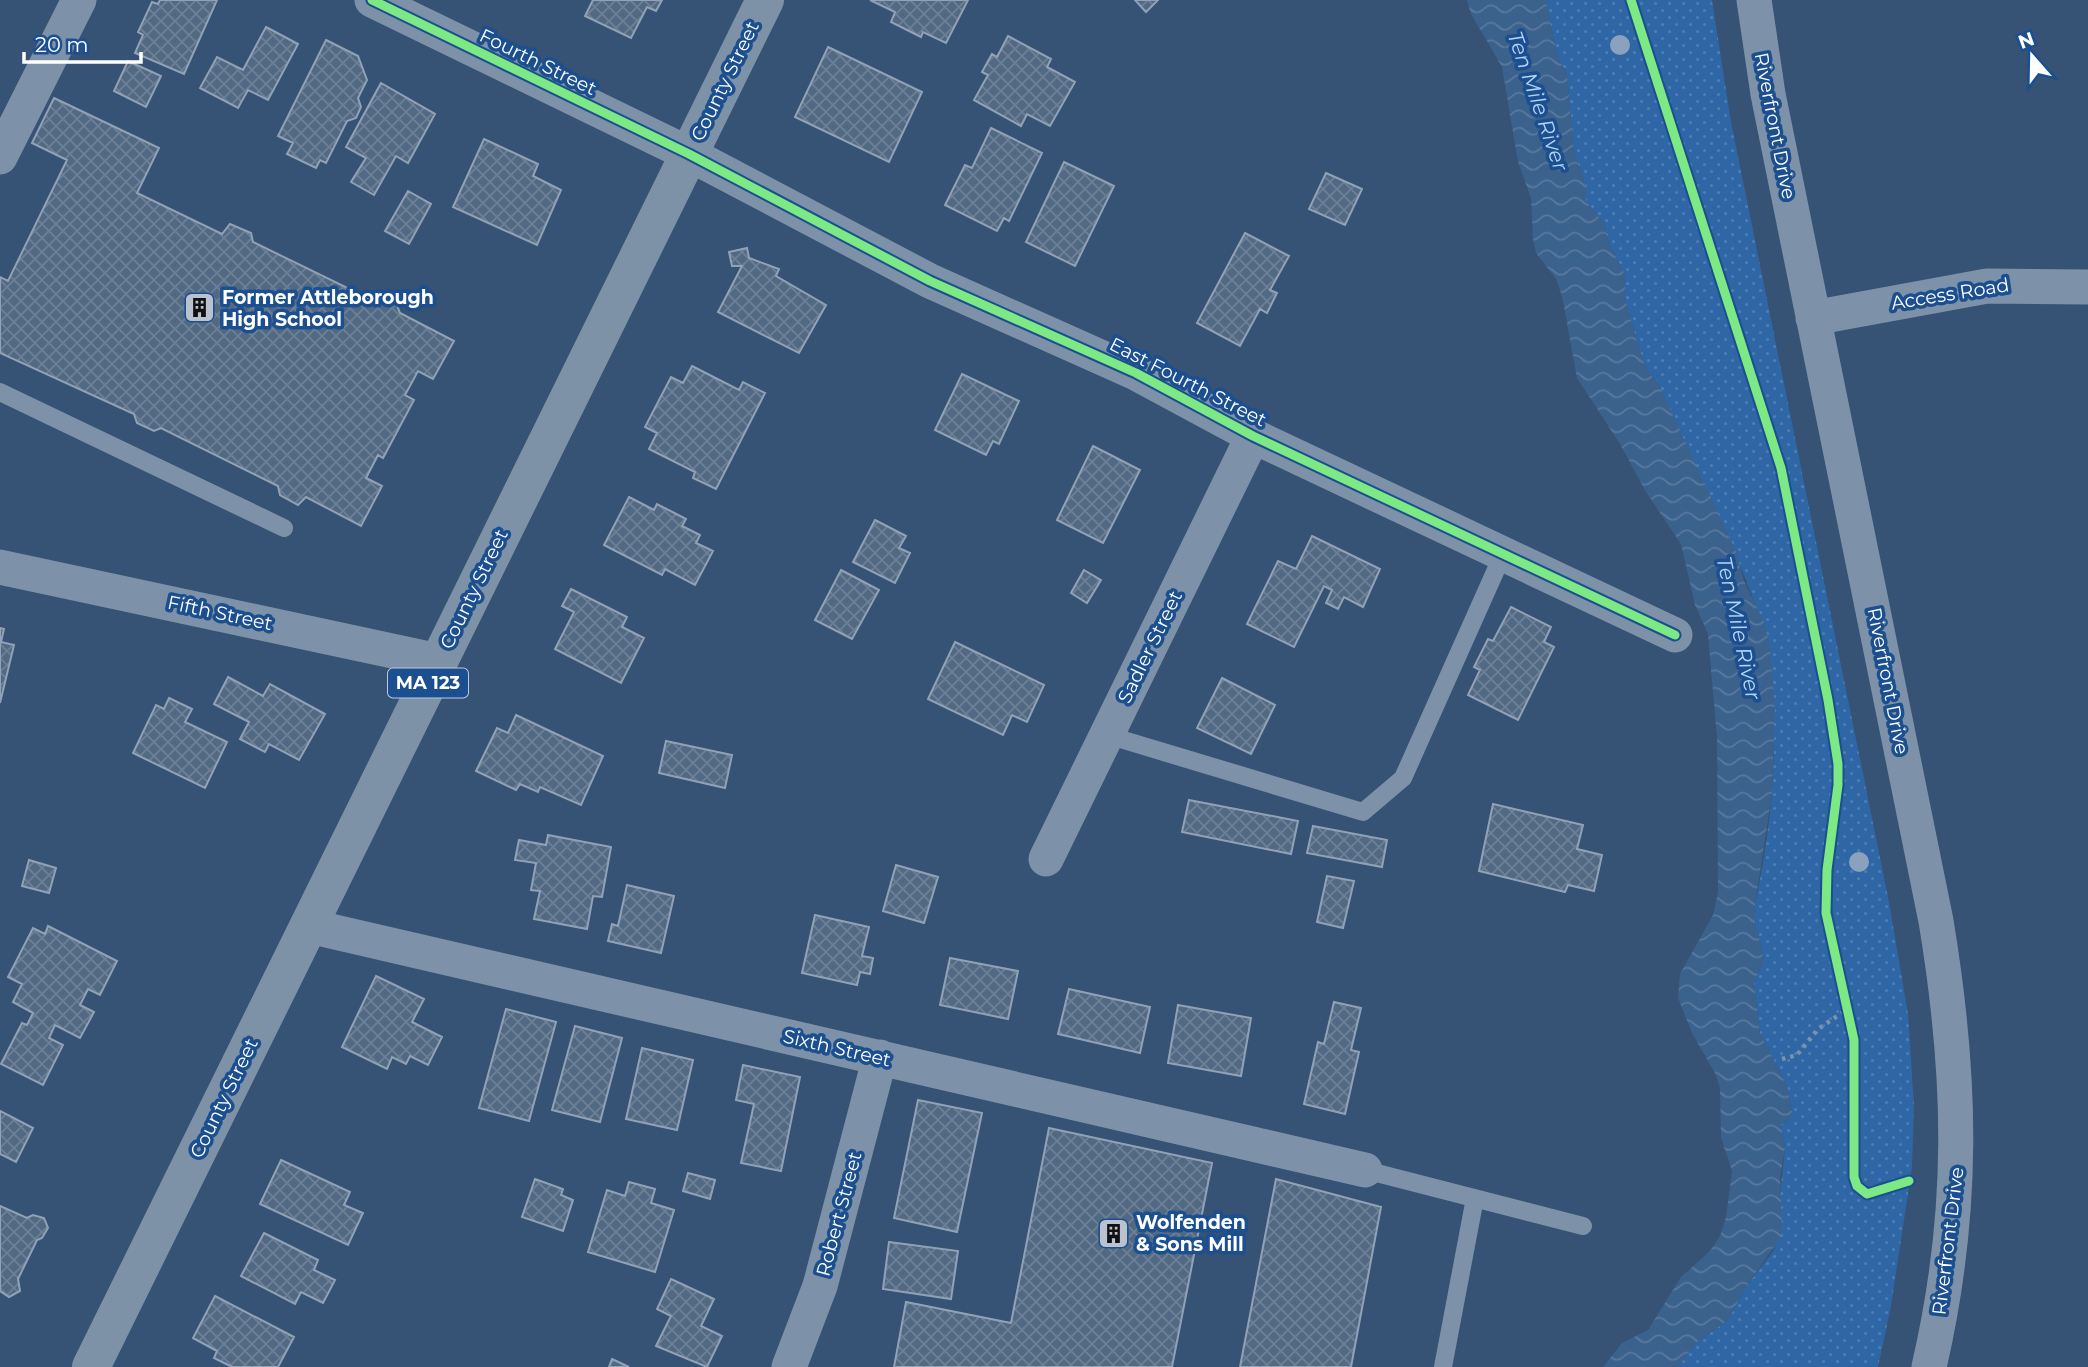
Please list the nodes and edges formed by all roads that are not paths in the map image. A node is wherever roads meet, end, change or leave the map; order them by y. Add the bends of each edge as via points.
1 (79, 0) edge
2 (372, 0) edge
3 (765, 0) edge
4 (1754, 0) edge
5 (689, 154) junction
6 (0, 158) edge
7 (2088, 287) edge
8 (1813, 318) junction
9 (0, 392) edge
10 (1253, 436) junction
11 (284, 528) dead end
12 (1503, 554) junction
13 (0, 567) edge
14 (1675, 635) dead end
15 (439, 661) junction
16 (1107, 735) junction
17 (1046, 859) dead end
18 (309, 926) junction
19 (880, 1057) junction
20 (1365, 1170) joint
21 (1475, 1198) junction
22 (1583, 1226) dead end
23 (91, 1367) edge
24 (789, 1367) edge
25 (1443, 1367) edge
26 (1929, 1367) edge

1 - 6 street
2 - 5 street, Fourth Street
3 - 5 highway, County Street / MA 123
4 - 8 street, Riverfront Drive
5 - 10 street, East Fourth Street via 930,281 1136,373
5 - 15 highway, County Street / MA 123
7 - 8 street, Access Road via 1987,286
8 - 26 street, Riverfront Drive via 1931,894 1953,1028 1958,1122 1955,1211
9 - 11 lane
10 - 12 street, East Fourth Street
10 - 16 street, Sadler Street
12 - 14 street, East Fourth Street
12 - 16 lane via 1403,778 1363,812
13 - 15 street, Fifth Street
15 - 18 highway, County Street / MA 123
16 - 17 street, Sadler Street
18 - 19 street, Sixth Street
18 - 23 highway, County Street / MA 123
19 - 20 street, Sixth Street
19 - 24 street, Robert Street via 824,1274
20 - 21 lane
21 - 22 lane
21 - 25 lane

